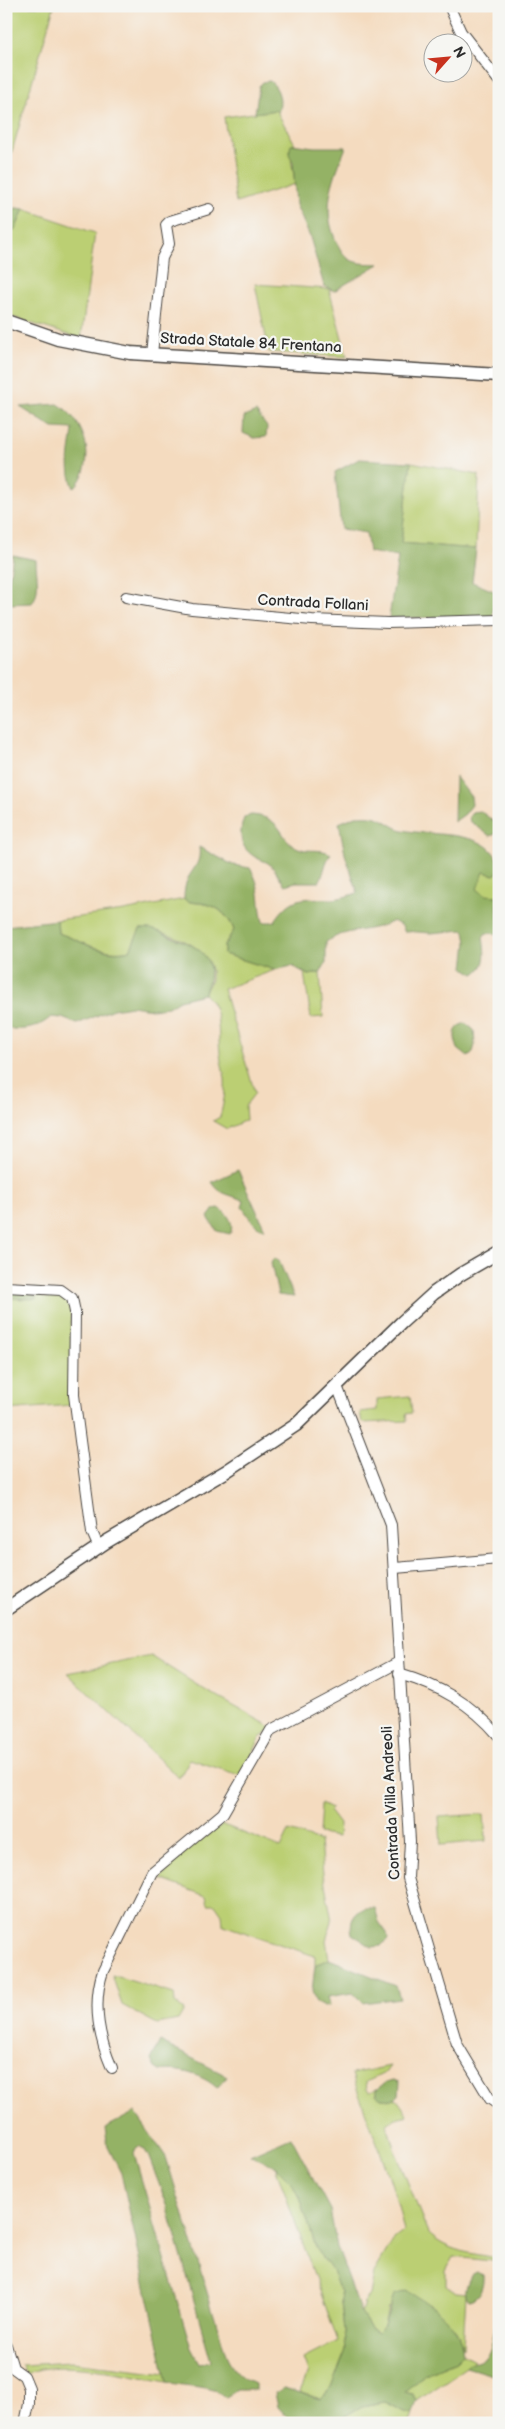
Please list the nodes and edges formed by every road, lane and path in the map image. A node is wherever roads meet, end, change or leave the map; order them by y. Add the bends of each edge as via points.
1 (449, 6) edge
2 (499, 81) edge
3 (209, 209) dead end
4 (6, 322) edge
5 (152, 354) junction
6 (499, 375) edge
7 (126, 597) dead end
8 (499, 620) edge
9 (499, 1252) edge
10 (6, 1287) edge
11 (337, 1386) junction
12 (99, 1548) junction
13 (499, 1559) edge
14 (395, 1568) junction
15 (6, 1609) edge
16 (399, 1662) junction
17 (399, 1674) junction
18 (499, 1736) edge
19 (112, 2068) dead end
20 (499, 2105) edge
21 (6, 2345) edge
22 (25, 2423) edge

1 - 2 street via 461,32
3 - 5 street via 166,225 169,244 162,258
4 - 5 main road, Strada Statale 84 Frentana via 58,339
5 - 6 main road, Strada Statale 84 Frentana
7 - 8 street, Contrada Follani via 192,609 312,620 388,623
9 - 11 main road via 434,1293
10 - 12 street via 62,1290 72,1298 75,1312 74,1396 92,1532
11 - 12 main road via 296,1425
11 - 14 street, Contrada Villa Andreoli via 391,1525
12 - 15 main road
13 - 14 street
14 - 16 street, Contrada Villa Andreoli
16 - 17 street, Contrada Villa Andreoli
16 - 19 street via 271,1730 223,1813 152,1872 98,1986 96,2009
17 - 18 street via 445,1692 472,1708
17 - 20 street, Contrada Villa Andreoli via 410,1841 408,1878 457,2044 490,2099
21 - 22 street via 13,2368 24,2376 29,2388

